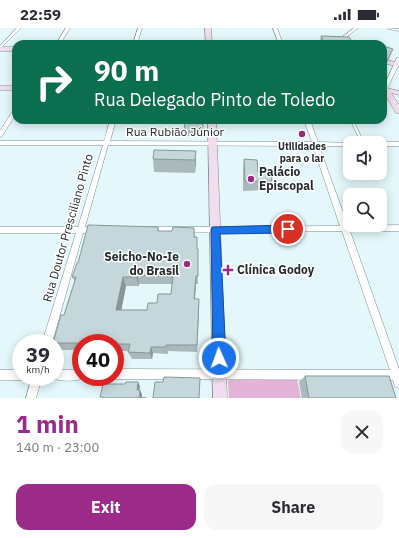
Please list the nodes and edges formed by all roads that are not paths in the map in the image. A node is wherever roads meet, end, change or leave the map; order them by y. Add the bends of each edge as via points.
1 (19, 28) edge
2 (68, 28) edge
3 (140, 28) edge
4 (208, 28) edge
5 (275, 28) edge
6 (356, 28) edge
7 (390, 28) edge
8 (399, 30) edge
9 (60, 40) edge
10 (136, 40) edge
11 (209, 40) edge
12 (280, 40) edge
13 (340, 40) edge
14 (0, 49) edge
15 (12, 49) edge
16 (387, 62) edge
17 (398, 63) edge
18 (387, 83) edge
19 (0, 88) edge
20 (12, 88) edge
21 (387, 90) edge
22 (387, 93) edge
23 (399, 93) edge
24 (399, 111) edge
25 (12, 116) edge
26 (112, 124) edge
27 (212, 124) edge
28 (308, 124) edge
29 (353, 124) edge
30 (0, 135) edge
31 (359, 136) edge
32 (0, 143) edge
33 (106, 143) junction
34 (212, 144) junction
35 (315, 144) junction
36 (343, 144) edge
37 (387, 144) edge
38 (399, 144) edge
39 (343, 222) edge
40 (343, 228) edge
41 (387, 228) edge
42 (399, 228) edge
43 (0, 230) edge
44 (81, 230) junction
45 (104, 230) edge
46 (144, 230) edge
47 (215, 230) junction
48 (346, 232) edge
49 (51, 334) edge
50 (124, 374) edge
51 (220, 374) junction
52 (0, 375) edge
53 (12, 375) edge
54 (398, 378) edge
55 (35, 386) edge
56 (31, 398) edge
57 (220, 398) edge

1 - 14 street
2 - 9 street
3 - 10 street
4 - 11 street
5 - 12 street
6 - 13 street
7 - 8 street
14 - 15 street
16 - 17 street
17 - 18 street
19 - 20 street
21 - 23 street
22 - 24 street
25 - 30 street
26 - 33 street, Rua Doutor Presciliano Pinto
27 - 34 street
28 - 35 street
29 - 31 lane
32 - 33 street, Rua Rubião Júnior
33 - 34 street, Rua Rubião Júnior
33 - 44 street, Rua Doutor Presciliano Pinto
34 - 35 street, Rua Rubião Júnior
34 - 47 street
35 - 36 street, Rua Rubião Júnior
35 - 39 street
37 - 38 street
40 - 47 street
41 - 42 street
43 - 44 street
44 - 45 street
44 - 49 street, Rua Doutor Presciliano Pinto
46 - 47 street
47 - 51 street
48 - 54 street
50 - 51 street
51 - 54 street
51 - 57 street
52 - 53 street
55 - 56 street

